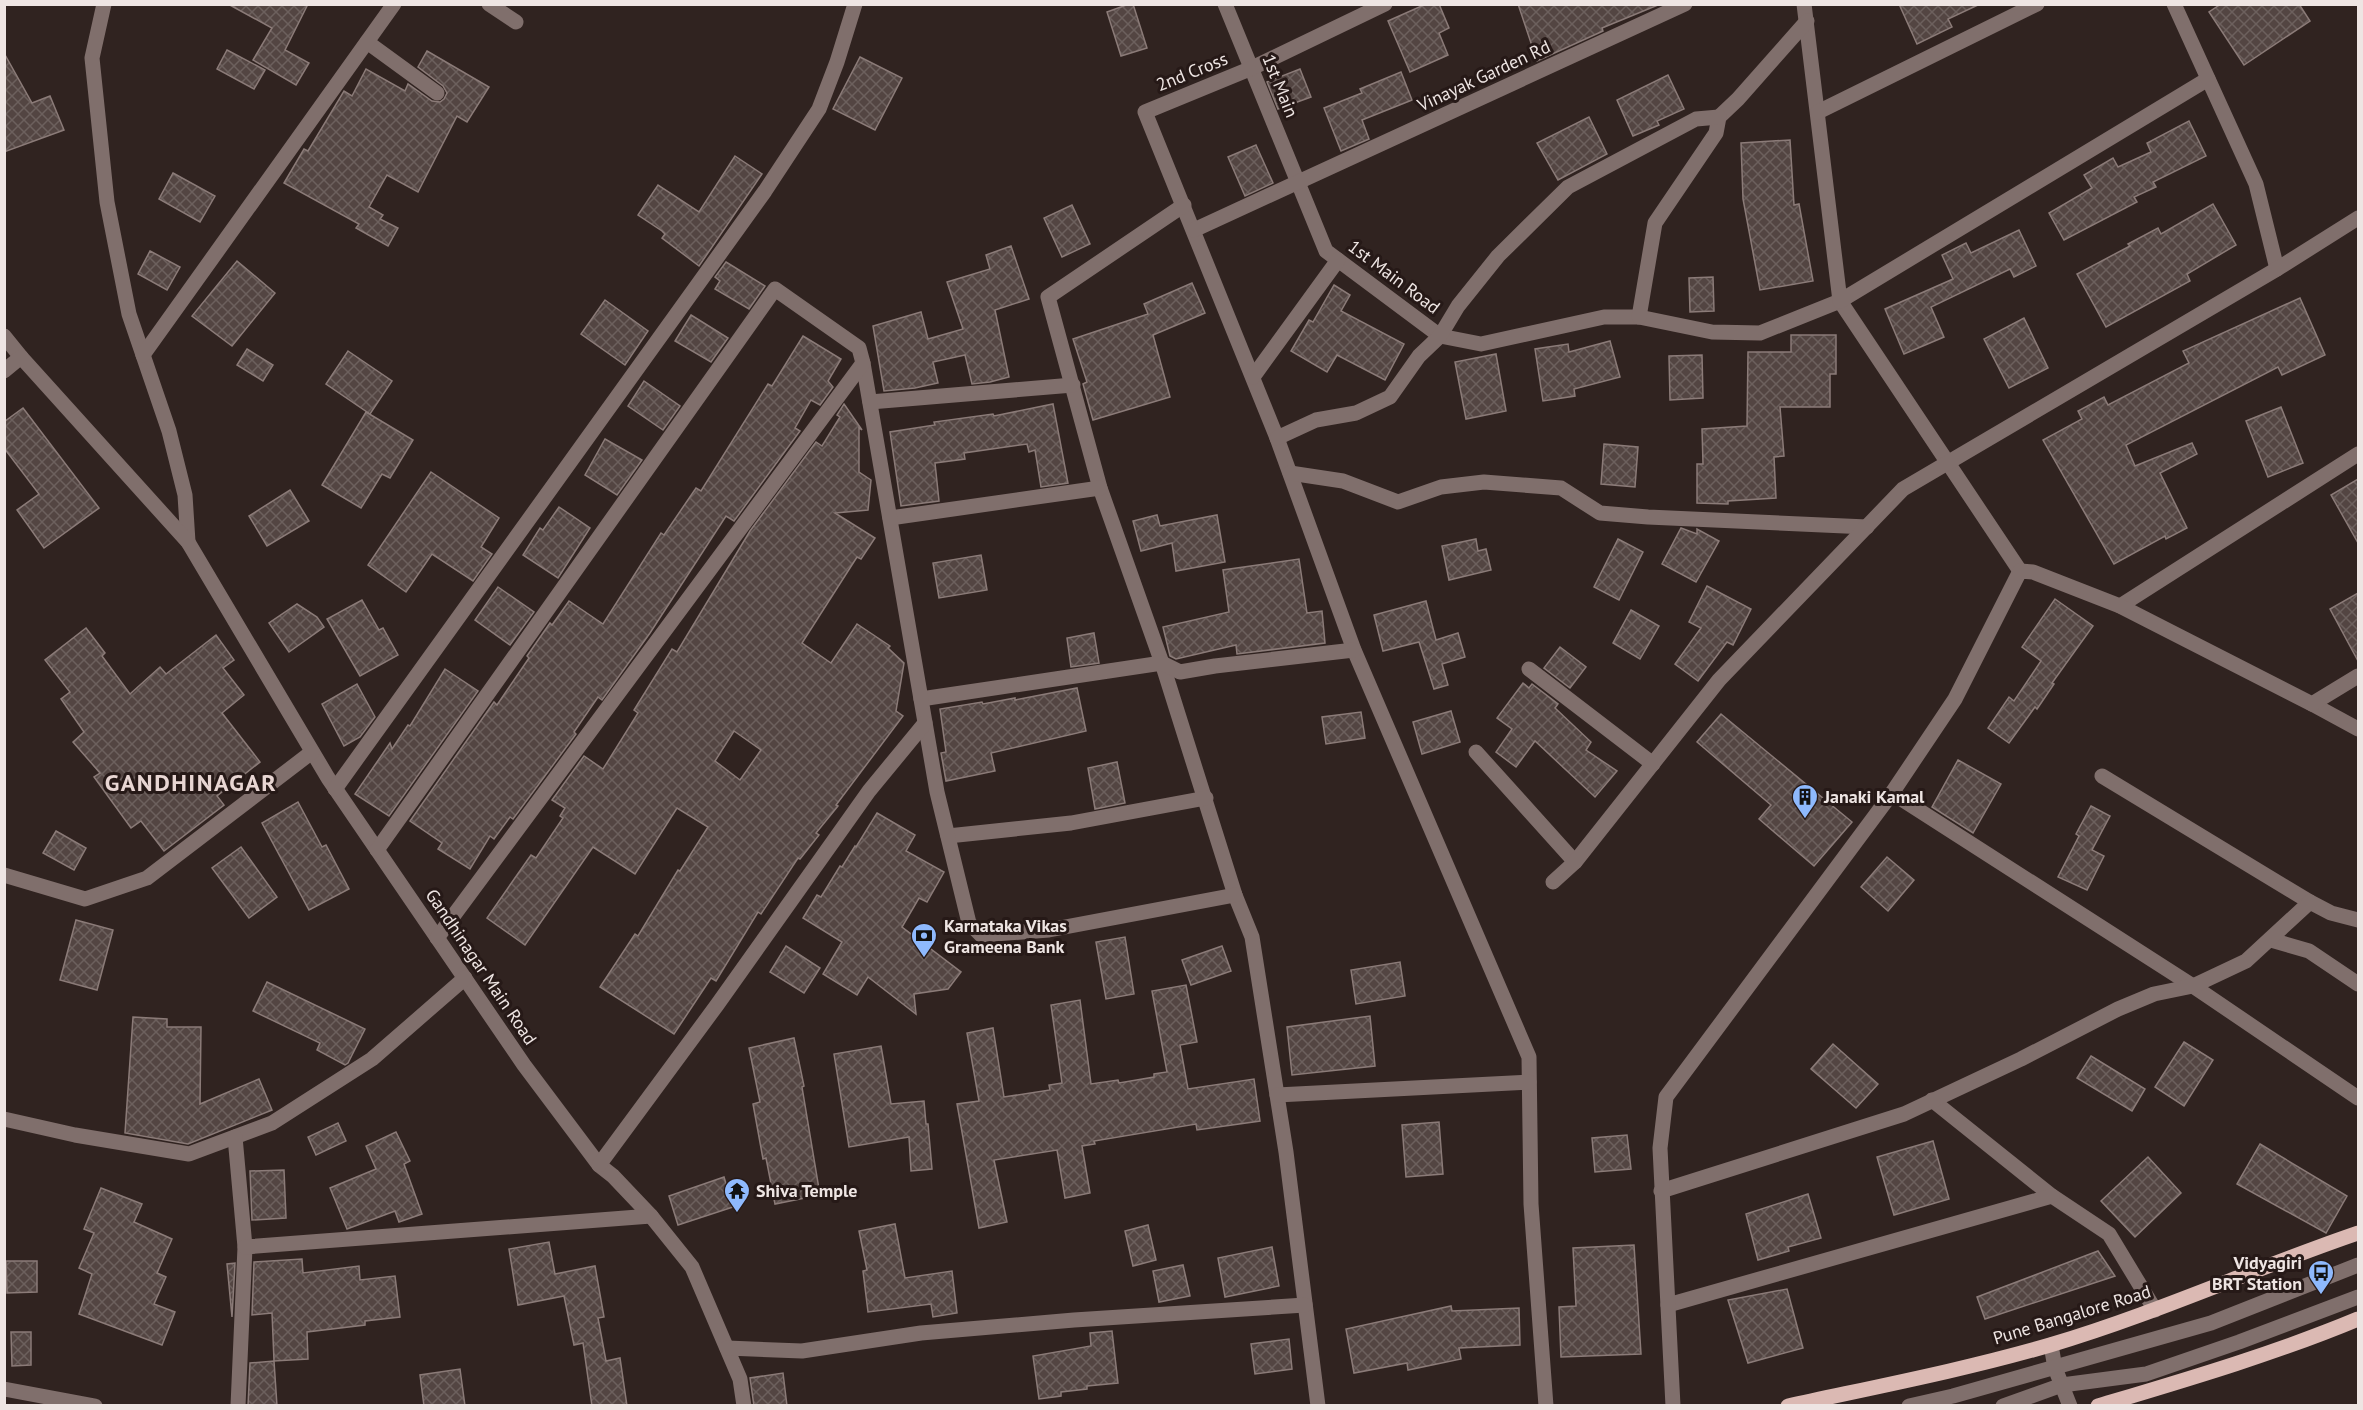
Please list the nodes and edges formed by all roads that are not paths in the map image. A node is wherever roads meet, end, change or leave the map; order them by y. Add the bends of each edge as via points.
1 (104, 4) edge
2 (394, 4) edge
3 (489, 4) edge
4 (855, 4) edge
5 (1225, 4) edge
6 (1385, 4) edge
7 (1685, 4) edge
8 (1804, 4) edge
9 (2037, 4) edge
10 (2174, 4) edge
11 (1807, 21) junction
12 (516, 22) dead end
13 (367, 42) junction
14 (1252, 68) junction
15 (2208, 79) junction
16 (437, 93) dead end
17 (1818, 112) junction
18 (1719, 117) junction
19 (1299, 183) junction
20 (1184, 205) junction
21 (2358, 218) edge
22 (1194, 230) junction
23 (1338, 260) junction
24 (2277, 269) junction
25 (1840, 301) junction
26 (1639, 317) junction
27 (4, 336) edge
28 (1440, 336) junction
29 (142, 355) junction
30 (21, 357) junction
31 (863, 363) junction
32 (4, 371) edge
33 (1253, 377) junction
34 (1073, 385) junction
35 (870, 402) junction
36 (1277, 438) junction
37 (2358, 454) edge
38 (1948, 462) junction
39 (1290, 473) junction
40 (1100, 488) junction
41 (890, 518) junction
42 (1866, 527) junction
43 (188, 542) junction
44 (2020, 571) junction
45 (2120, 606) junction
46 (1354, 650) junction
47 (1162, 663) junction
48 (1529, 669) dead end
49 (2358, 676) edge
50 (921, 699) junction
51 (2312, 704) junction
52 (925, 723) junction
53 (2358, 729) edge
54 (312, 752) junction
55 (1476, 752) dead end
56 (1653, 764) junction
57 (2102, 776) dead end
58 (335, 789) junction
59 (1892, 793) junction
60 (1206, 798) junction
61 (948, 836) junction
62 (377, 850) junction
63 (1575, 862) junction
64 (4, 875) edge
65 (1553, 882) dead end
66 (1235, 895) junction
67 (2310, 902) junction
68 (2358, 920) edge
69 (437, 938) junction
70 (2271, 940) junction
71 (465, 978) junction
72 (2358, 984) edge
73 (2193, 986) junction
74 (1529, 1082) junction
75 (1277, 1095) junction
76 (2358, 1098) edge
77 (1932, 1100) junction
78 (4, 1119) edge
79 (235, 1137) junction
80 (599, 1165) junction
81 (1661, 1191) junction
82 (2052, 1196) junction
83 (651, 1216) junction
84 (2358, 1233) edge
85 (245, 1247) junction
86 (2358, 1264) edge
87 (2358, 1297) edge
88 (1305, 1305) junction
89 (1668, 1305) junction
90 (2155, 1310) junction
91 (2358, 1319) edge
92 (2051, 1345) junction
93 (727, 1348) junction
94 (2055, 1368) junction
95 (2062, 1384) junction
96 (4, 1389) edge
97 (95, 1406) edge
98 (238, 1406) edge
99 (744, 1406) edge
100 (1318, 1406) edge
101 (1546, 1406) edge
102 (1673, 1406) edge
103 (1788, 1406) edge
104 (1909, 1406) edge
105 (2003, 1406) edge
106 (2070, 1406) edge
107 (2098, 1406) edge

1 - 29 street via 92,58 107,202 129,314
2 - 13 street
3 - 12 street
4 - 58 street via 819,109 765,191
5 - 14 street, 1st Main
6 - 14 street, 2nd Cross
7 - 19 street, Vinayak Garden Rd
8 - 11 street
9 - 17 street
10 - 15 street
11 - 17 street
11 - 18 street
13 - 16 street
13 - 29 street
14 - 19 street, 1st Main
14 - 20 street, 2nd Cross via 1145,112
15 - 24 street via 2256,184
15 - 25 street
17 - 25 street
18 - 26 street via 1716,134 1655,223
18 - 28 street via 1696,119 1568,187 1498,256 1458,306
19 - 22 street, Vinayak Garden Rd
19 - 23 street, 1st Main Road via 1326,251
20 - 22 street
20 - 34 street via 1048,297
21 - 24 street
22 - 33 street
23 - 28 street, 1st Main Road
23 - 33 street
24 - 38 street
25 - 26 street via 1760,333 1712,332
25 - 38 street
26 - 28 street via 1604,316 1481,344
27 - 30 street, Gandhinagar Main Road
28 - 36 street via 1419,356 1390,397 1356,413 1316,420
29 - 43 street via 169,431 185,495
30 - 32 street
30 - 43 street, Gandhinagar Main Road
31 - 35 street
31 - 62 street via 859,348 776,289
31 - 69 street
33 - 36 street
34 - 35 street
34 - 40 street
35 - 41 street
36 - 39 street
37 - 45 street
38 - 42 street via 1903,489
38 - 44 street
39 - 42 street via 1343,481 1398,502 1441,487 1484,482 1560,488 1600,513
39 - 46 street
40 - 41 street
40 - 47 street
41 - 50 street
42 - 56 street via 1719,680
43 - 54 street, Gandhinagar Main Road
44 - 45 street via 2033,572
44 - 59 street via 1955,699
45 - 51 street
46 - 47 street via 1180,672
46 - 74 street via 1529,1058
47 - 50 street
47 - 60 street
48 - 56 street
49 - 51 street
50 - 52 street
51 - 53 street
52 - 61 street
52 - 80 street via 869,791
54 - 58 street, Gandhinagar Main Road
54 - 64 street via 147,878 85,899
55 - 63 street
56 - 63 street
57 - 67 street
58 - 62 street, Gandhinagar Main Road
59 - 73 street
59 - 81 street via 1666,1097 1660,1148
60 - 61 street via 1071,823
60 - 66 street
61 - 66 street via 969,923 981,935 1049,930
62 - 69 street, Gandhinagar Main Road
63 - 65 street
66 - 75 street via 1252,937
67 - 68 street
67 - 70 street
69 - 71 street, Gandhinagar Main Road
70 - 72 street via 2309,951
70 - 73 street via 2246,962
71 - 79 street via 372,1059 272,1124
71 - 80 street, Gandhinagar Main Road
73 - 76 street
73 - 77 street via 2154,994 2118,1009
74 - 75 street
74 - 101 street via 1531,1204
75 - 88 street
77 - 81 street via 1904,1114
77 - 82 street
78 - 79 street via 189,1154
79 - 85 street
80 - 83 street, Gandhinagar Main Road
81 - 89 street
82 - 89 street
82 - 90 street via 2109,1234
83 - 85 street
83 - 93 street, Gandhinagar Main Road via 692,1268
84 - 90 main road, Pune Bangalore Road
85 - 98 street
86 - 94 street via 2211,1323
87 - 95 street via 2146,1374
88 - 93 street via 921,1333 802,1351
88 - 100 street
89 - 102 street
90 - 92 main road, Pune Bangalore Road
91 - 107 main road
92 - 94 street
92 - 103 main road, Pune Bangalore Road
93 - 99 street, Gandhinagar Main Road via 740,1379
94 - 95 street
94 - 104 street
95 - 105 street
95 - 106 street
96 - 97 street

